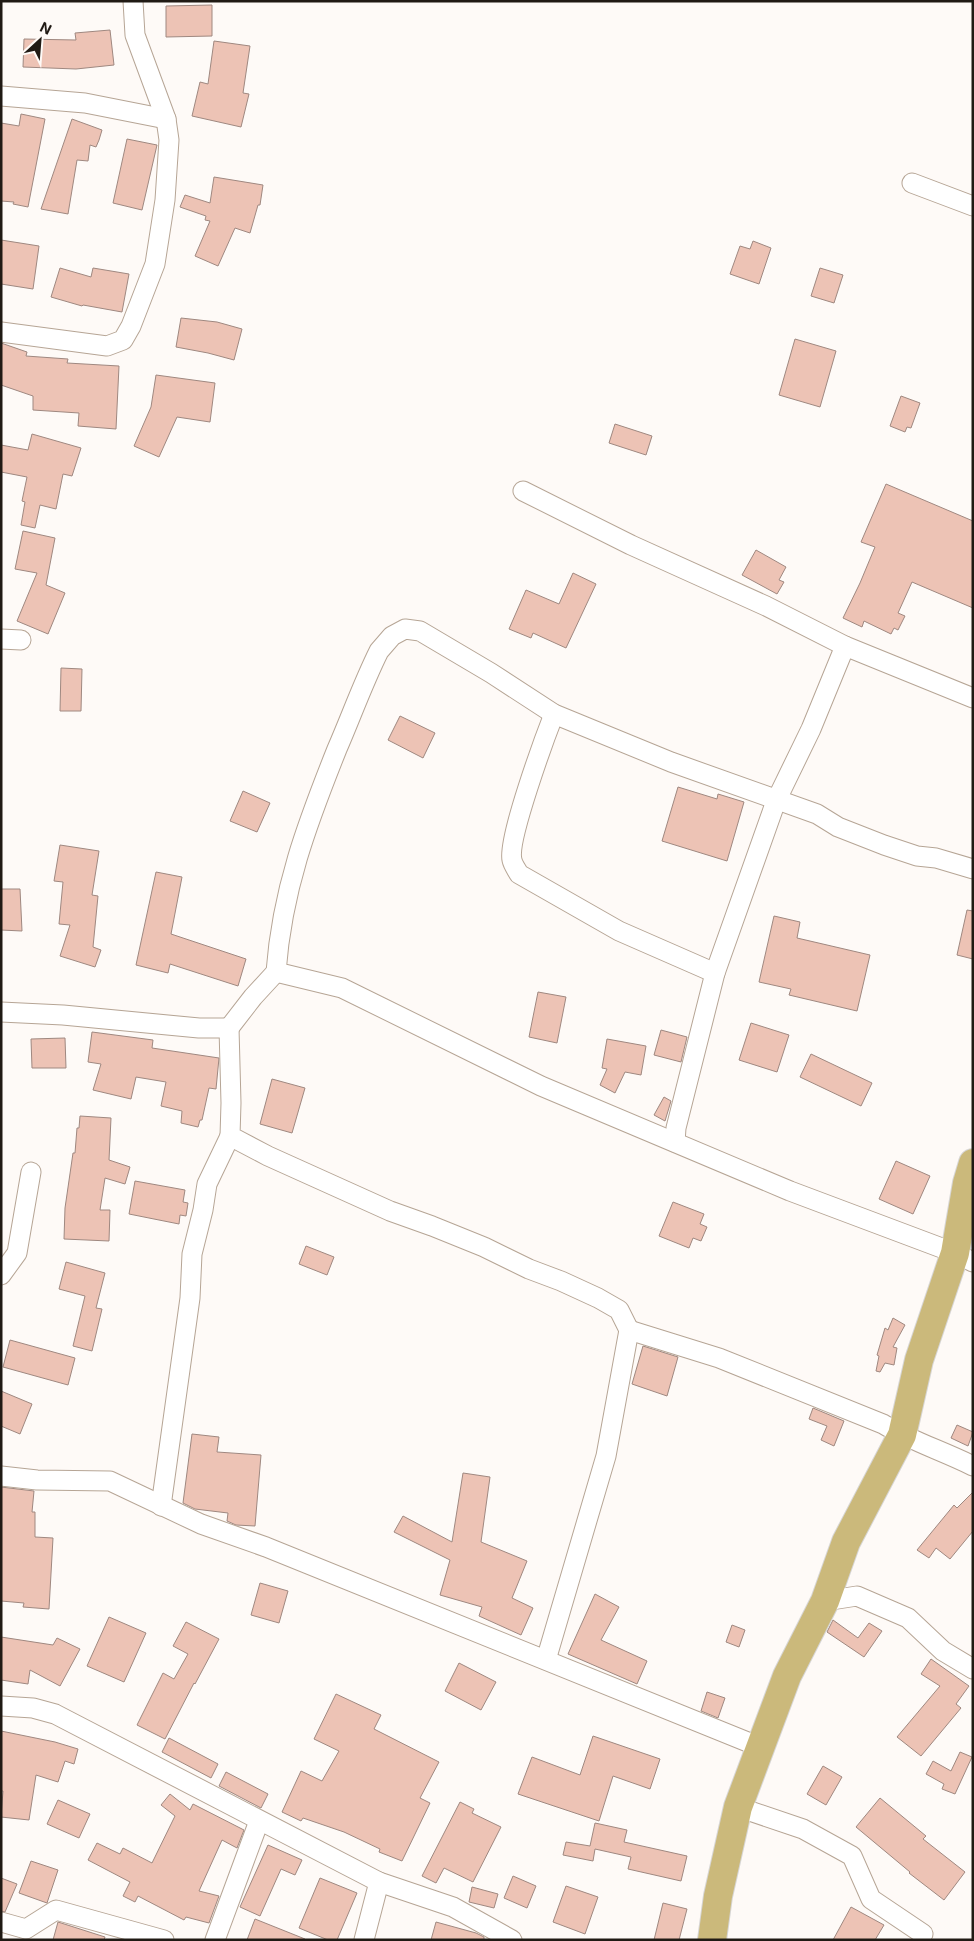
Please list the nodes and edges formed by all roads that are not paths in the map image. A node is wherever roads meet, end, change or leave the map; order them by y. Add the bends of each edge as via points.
1 (133, 1) edge
2 (1, 96) edge
3 (166, 119) junction
4 (912, 183) dead end
5 (973, 206) edge
6 (1, 332) edge
7 (523, 491) dead end
8 (1, 639) edge
9 (21, 640) dead end
10 (845, 646) junction
11 (973, 698) edge
12 (554, 714) junction
13 (776, 800) junction
14 (973, 869) edge
15 (276, 972) junction
16 (715, 974) junction
17 (1, 1012) edge
18 (229, 1028) junction
19 (230, 1136) junction
20 (675, 1142) junction
21 (973, 1163) edge
22 (31, 1172) dead end
23 (964, 1257) edge
24 (1, 1275) edge
25 (629, 1330) junction
26 (902, 1435) junction
27 (973, 1466) edge
28 (1, 1476) edge
29 (161, 1506) junction
30 (825, 1601) junction
31 (546, 1660) junction
32 (973, 1669) edge
33 (1, 1706) edge
34 (760, 1747) junction
35 (738, 1807) junction
36 (259, 1821) junction
37 (379, 1882) junction
38 (1, 1922) edge
39 (26, 1934) edge
40 (922, 1934) dead end
41 (164, 1940) edge
42 (215, 1940) edge
43 (364, 1940) edge
44 (512, 1940) edge
45 (712, 1940) edge

1 - 3 street via 135,35
2 - 3 street via 85,104
3 - 6 street via 169,140 165,200 154,264 123,340 107,346
4 - 5 street
7 - 10 street
8 - 9 street
10 - 11 street
10 - 13 street via 811,729
12 - 13 street
12 - 15 street via 420,631 405,629 392,636 379,651 368,673 305,832 284,908
12 - 16 street via 513,841 511,860 519,874 619,931
13 - 14 street via 817,814 884,845
13 - 16 street
15 - 18 street
15 - 20 street via 342,988 541,1086
16 - 20 street
17 - 18 street
18 - 19 street
19 - 25 street via 390,1211 484,1247 529,1270 598,1298 619,1310
19 - 29 street via 207,1184 192,1254 190,1298
20 - 23 street via 790,1191
21 - 23 main road via 967,1183
22 - 24 street via 17,1254
23 - 26 main road via 918,1360
25 - 26 street via 719,1358 883,1424
25 - 31 street via 606,1456
26 - 27 street
26 - 30 main road via 846,1542
28 - 29 street via 110,1481
29 - 31 street
30 - 32 street via 857,1596 908,1618 943,1651
30 - 34 main road via 787,1676
31 - 34 street
33 - 36 street via 33,1708 55,1714
34 - 35 main road
35 - 40 street via 803,1829 852,1856 871,1899
35 - 45 main road via 718,1896
36 - 37 street
36 - 42 street
37 - 43 street
37 - 44 street via 453,1907
38 - 39 street
39 - 41 street via 56,1910

